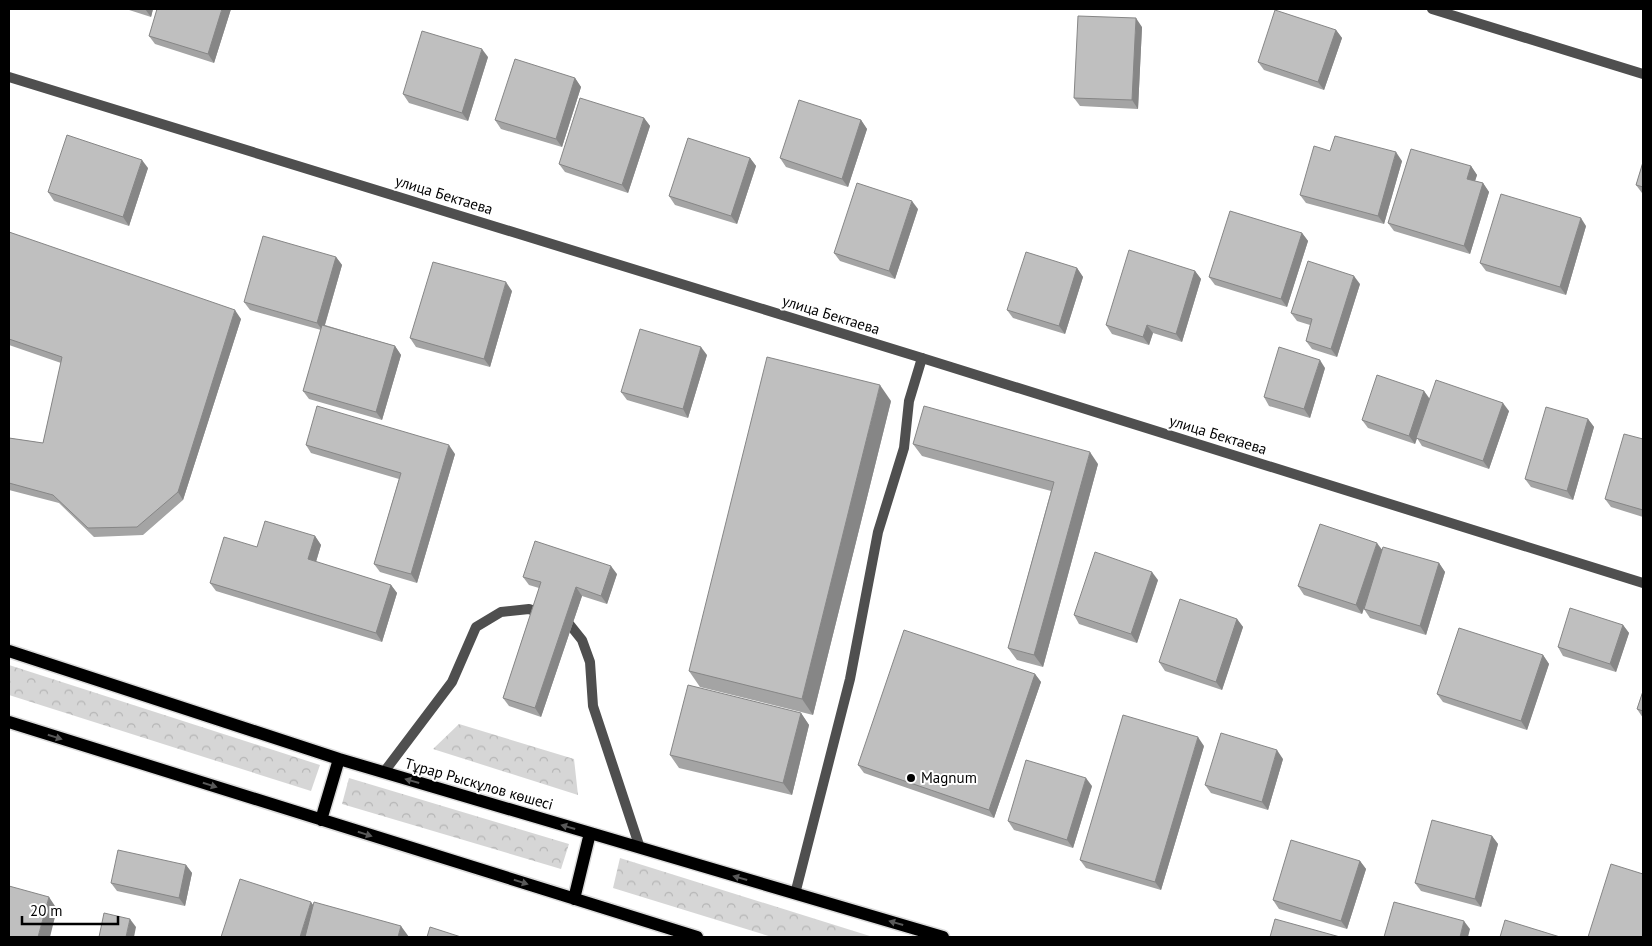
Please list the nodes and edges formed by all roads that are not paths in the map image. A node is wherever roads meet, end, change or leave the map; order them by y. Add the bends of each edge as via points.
1 (1432, 9) edge
2 (1643, 74) edge
3 (9, 77) edge
4 (922, 358) junction
5 (1643, 583) edge
6 (9, 651) edge
7 (9, 722) edge
8 (339, 759) junction
9 (384, 772) junction
10 (321, 820) junction
11 (590, 833) junction
12 (640, 848) junction
13 (795, 894) junction
14 (574, 899) junction
15 (697, 937) edge
16 (943, 937) edge

1 - 2 street
3 - 4 street, улица Бектаева
4 - 5 street, улица Бектаева
4 - 13 street via 909,401 904,448 878,532 850,679
6 - 8 main road, Тұрар Рыскұлов көшесі
7 -> 10 main road
8 - 9 main road, Тұрар Рыскұлов көшесі
8 - 10 main road
11 -> 9 main road, Тұрар Рыскұлов көшесі
9 - 12 street via 452,682 476,627 501,612 529,608 570,625 582,640 590,662 593,706
10 -> 14 main road
11 - 12 main road, Тұрар Рыскұлов көшесі
11 - 14 main road
13 -> 12 main road, Тұрар Рыскұлов көшесі
16 -> 13 main road, Тұрар Рыскұлов көшесі
14 - 15 main road

